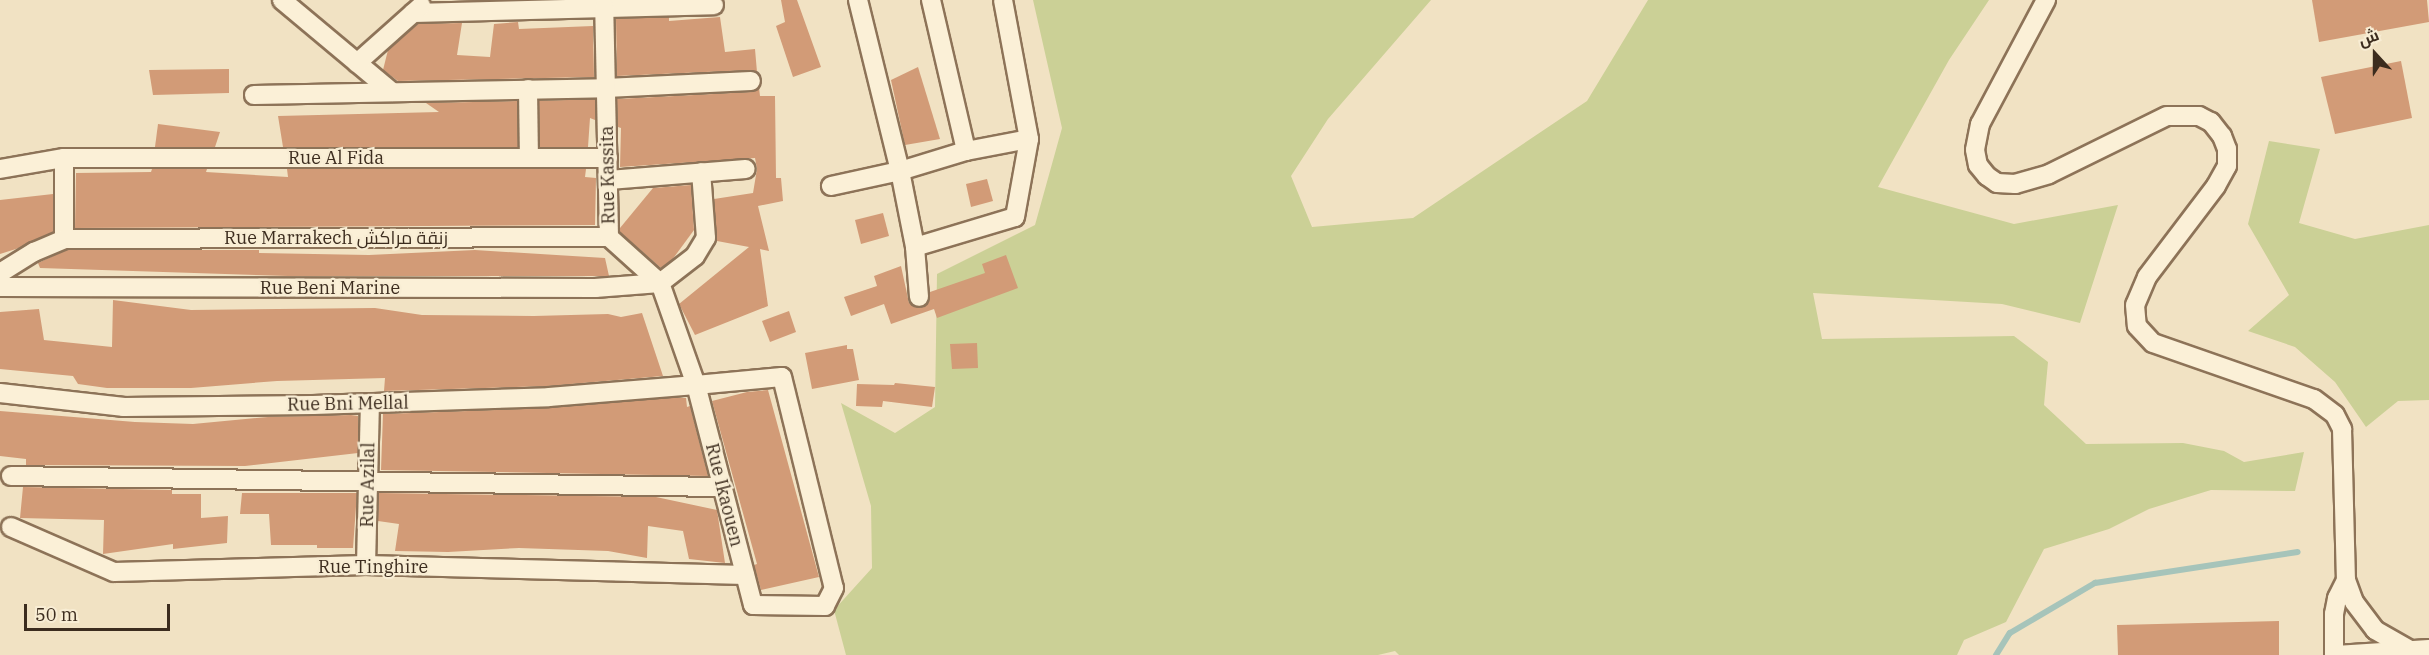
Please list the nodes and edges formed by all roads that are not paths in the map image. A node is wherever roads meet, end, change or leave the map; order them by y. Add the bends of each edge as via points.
1 (282, 0) edge
2 (428, 0) edge
3 (858, 0) edge
4 (931, 0) edge
5 (1003, 0) edge
6 (2046, 0) edge
7 (592, 5) edge
8 (714, 5) dead end
9 (413, 13) junction
10 (357, 63) junction
11 (751, 81) dead end
12 (606, 88) junction
13 (528, 89) junction
14 (392, 92) junction
15 (254, 95) dead end
16 (1029, 139) junction
17 (966, 151) junction
18 (529, 158) junction
19 (608, 158) junction
20 (64, 159) junction
21 (0, 169) edge
22 (746, 169) dead end
23 (900, 171) junction
24 (701, 172) junction
25 (609, 180) junction
26 (831, 186) dead end
27 (609, 237) junction
28 (64, 239) junction
29 (915, 247) junction
30 (0, 273) edge
31 (660, 283) junction
32 (0, 287) edge
33 (919, 297) dead end
34 (696, 385) junction
35 (0, 393) edge
36 (370, 404) junction
37 (11, 476) dead end
38 (368, 482) junction
39 (722, 487) junction
40 (11, 527) dead end
41 (366, 566) junction
42 (745, 575) junction
43 (2346, 580) junction
44 (753, 605) joint
45 (2429, 649) edge
46 (2410, 650) junction
47 (2335, 655) edge

1 - 10 street
2 - 9 street
3 - 23 street
4 - 17 street
5 - 16 street
6 - 43 street via 1980,124 1975,150 1978,165 1997,183 2015,184 2049,174 2167,116 2199,116 2211,122 2227,149 2227,166 2147,277 2134,305 2137,326 2153,343 2314,399 2335,415 2342,429
7 - 8 street
7 - 9 street
7 - 12 street, Rue Kassita
9 - 10 street
10 - 14 street
11 - 12 street
12 - 13 street
12 - 19 street, Rue Kassita
13 - 14 street
13 - 18 street
14 - 15 street
16 - 17 street
16 - 29 street via 1015,217
17 - 23 street
18 - 19 street, Rue Al Fida
18 - 20 street, Rue Al Fida
19 - 25 street, Rue Kassita
20 - 21 street, Rue Al Fida
20 - 28 street
22 - 24 street
23 - 26 street
23 - 29 street
24 - 25 street
24 - 31 street via 706,238 695,256
25 - 27 street, Rue Kassita
27 - 28 street, Rue Marrakech زنقة مراكش
27 - 31 street, Rue Kassita
28 - 30 street
29 - 33 street
31 - 32 street, Rue Beni Marine via 596,288
31 - 34 street, Rue Kassita
34 - 36 street, Rue Bni Mellal via 549,398
34 - 39 street, Rue Ikaouen
34 - 44 street, Rue Bni Mellal via 782,377 834,588 825,606
35 - 36 street, Rue Bni Mellal via 124,407
36 - 38 street, Rue Azilal
37 - 38 street
38 - 39 street
38 - 41 street, Rue Azilal
39 - 42 street, Rue Ikaouen
40 - 41 street, Rue Tinghire via 114,572
41 - 42 street, Rue Tinghire
42 - 44 street, Rue Ikaouen
43 - 46 street via 2354,602 2375,630
43 - 47 street via 2334,614
45 - 46 street
46 - 47 street

